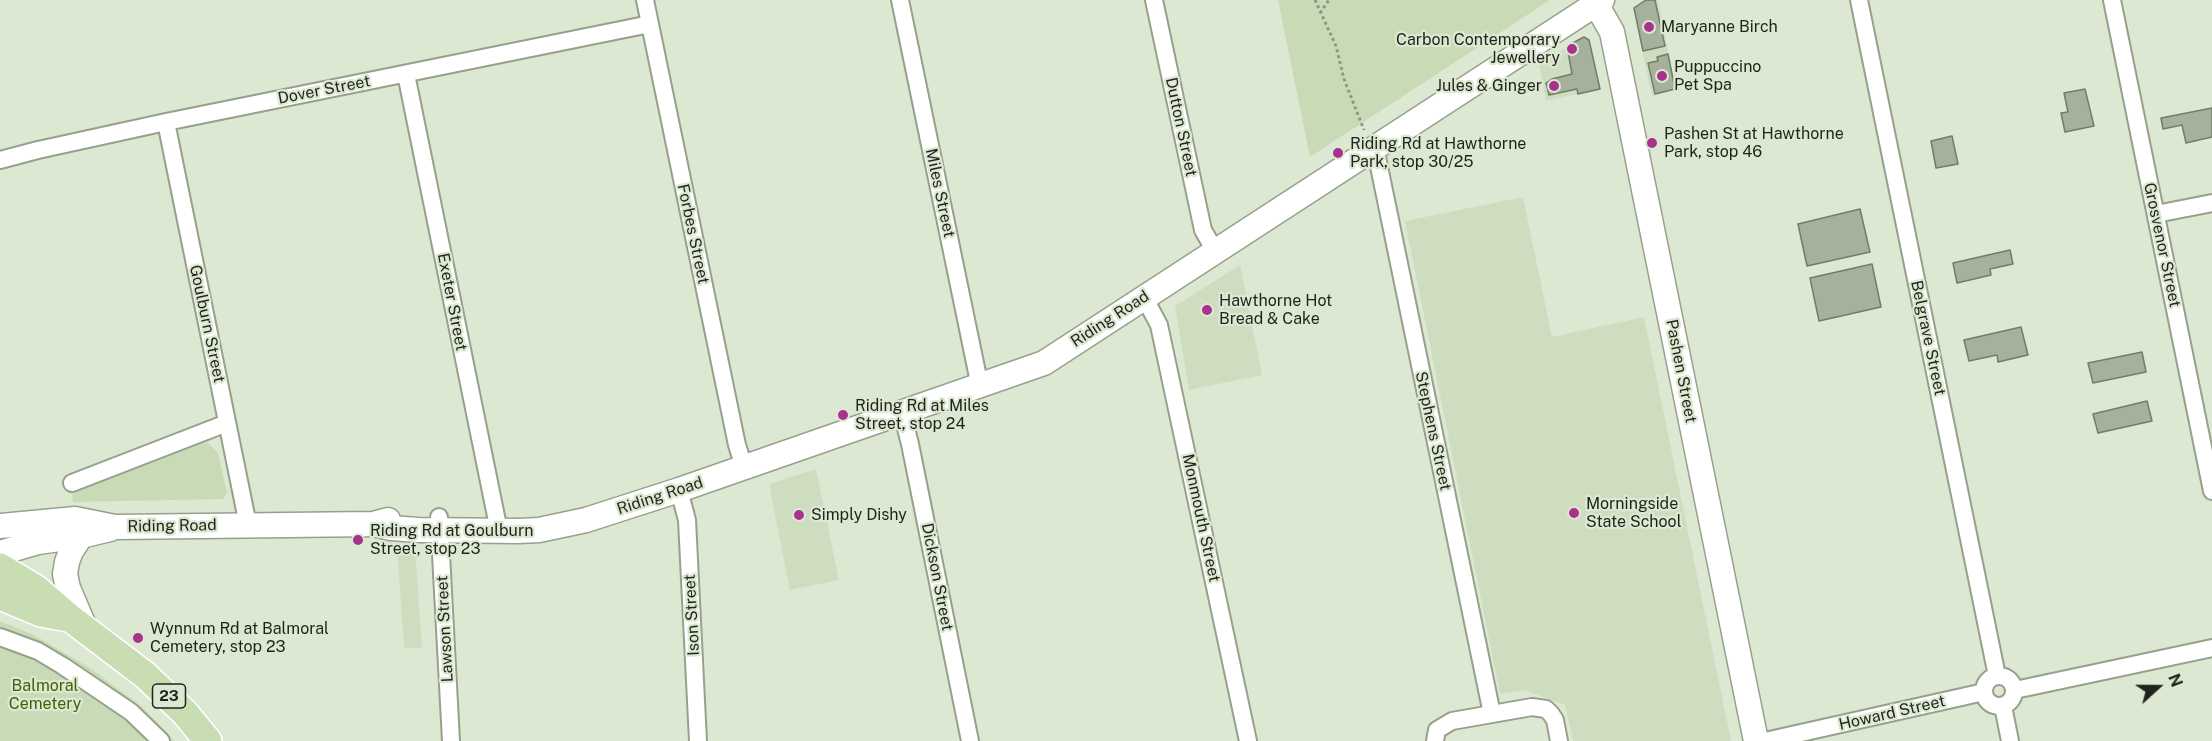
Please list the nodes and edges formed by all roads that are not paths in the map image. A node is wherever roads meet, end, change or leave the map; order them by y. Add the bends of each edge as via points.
1 (645, 0) edge
2 (900, 0) edge
3 (1154, 0) edge
4 (1859, 0) edge
5 (2112, 0) edge
6 (1599, 2) edge
7 (650, 24) junction
8 (406, 74) junction
9 (166, 122) junction
10 (1375, 147) junction
11 (0, 160) edge
12 (2212, 203) edge
13 (2156, 214) junction
14 (1215, 251) junction
15 (1144, 297) junction
16 (980, 387) junction
17 (902, 413) junction
18 (227, 423) junction
19 (2206, 435) edge
20 (744, 467) junction
21 (72, 483) dead end
22 (679, 490) junction
23 (2212, 491) edge
24 (439, 524) junction
25 (497, 524) junction
26 (248, 525) junction
27 (0, 526) edge
28 (115, 527) junction
29 (81, 536) junction
30 (0, 553) edge
31 (0, 567) edge
32 (0, 596) edge
33 (77, 623) junction
34 (0, 637) edge
35 (2212, 648) edge
36 (1997, 676) junction
37 (2014, 690) junction
38 (1984, 692) junction
39 (2002, 706) junction
40 (1492, 714) junction
41 (161, 741) edge
42 (208, 741) edge
43 (451, 741) edge
44 (698, 741) edge
45 (970, 741) edge
46 (1248, 741) edge
47 (1435, 741) edge
48 (1559, 741) edge
49 (1756, 741) edge
50 (1765, 741) edge
51 (2010, 741) edge

1 - 7 street, Forbes Street
2 - 16 street, Miles Street
3 - 14 street, Dutton Street via 1203,230
4 - 36 street, Belgrave Street
5 - 13 street, Grosvenor Street
6 - 10 main road, Riding Road
6 - 49 main road, Pashen Street via 1612,32
7 - 8 street, Dover Street
7 - 20 street, Forbes Street
8 - 9 street, Dover Street
8 - 25 street, Exeter Street
9 - 11 street, Dover Street
9 - 18 street, Goulburn Street
10 - 14 main road, Riding Road
10 - 40 street, Stephens Street
12 - 13 street
13 - 19 street, Grosvenor Street
14 - 15 main road, Riding Road
15 - 16 main road, Riding Road via 1044,363
15 - 46 street, Monmouth Street via 1159,325
16 - 17 main road, Riding Road
17 - 20 main road, Riding Road
17 - 45 street, Dickson Street
18 - 21 street
18 - 26 street, Goulburn Street
19 - 23 street, Grosvenor Street
20 - 22 main road, Riding Road
22 - 25 main road, Riding Road via 586,520 539,530
22 - 44 street, Ison Street via 687,520
24 - 25 main road, Riding Road
24 - 26 main road, Riding Road via 391,528 373,524
24 - 43 street, Lawson Street
26 - 28 main road, Riding Road
27 - 28 main road, Riding Road via 75,519
28 - 29 main road, Riding Road
29 - 30 main road, Riding Road
29 - 33 main road via 71,551 65,574
31 - 33 main road, 23 via 35,588
32 - 33 main road, 23
33 - 42 main road, 23 via 162,689
34 - 41 street via 38,651 63,666 131,712
35 - 37 street
36 - 37 street via 2010,681
36 - 38 street via 1986,683
37 - 39 street via 2013,698
38 - 39 street via 1992,705
38 - 50 street, Howard Street
39 - 51 street
40 - 47 street via 1443,725 1437,730
40 - 48 street via 1532,707 1546,709 1555,720

